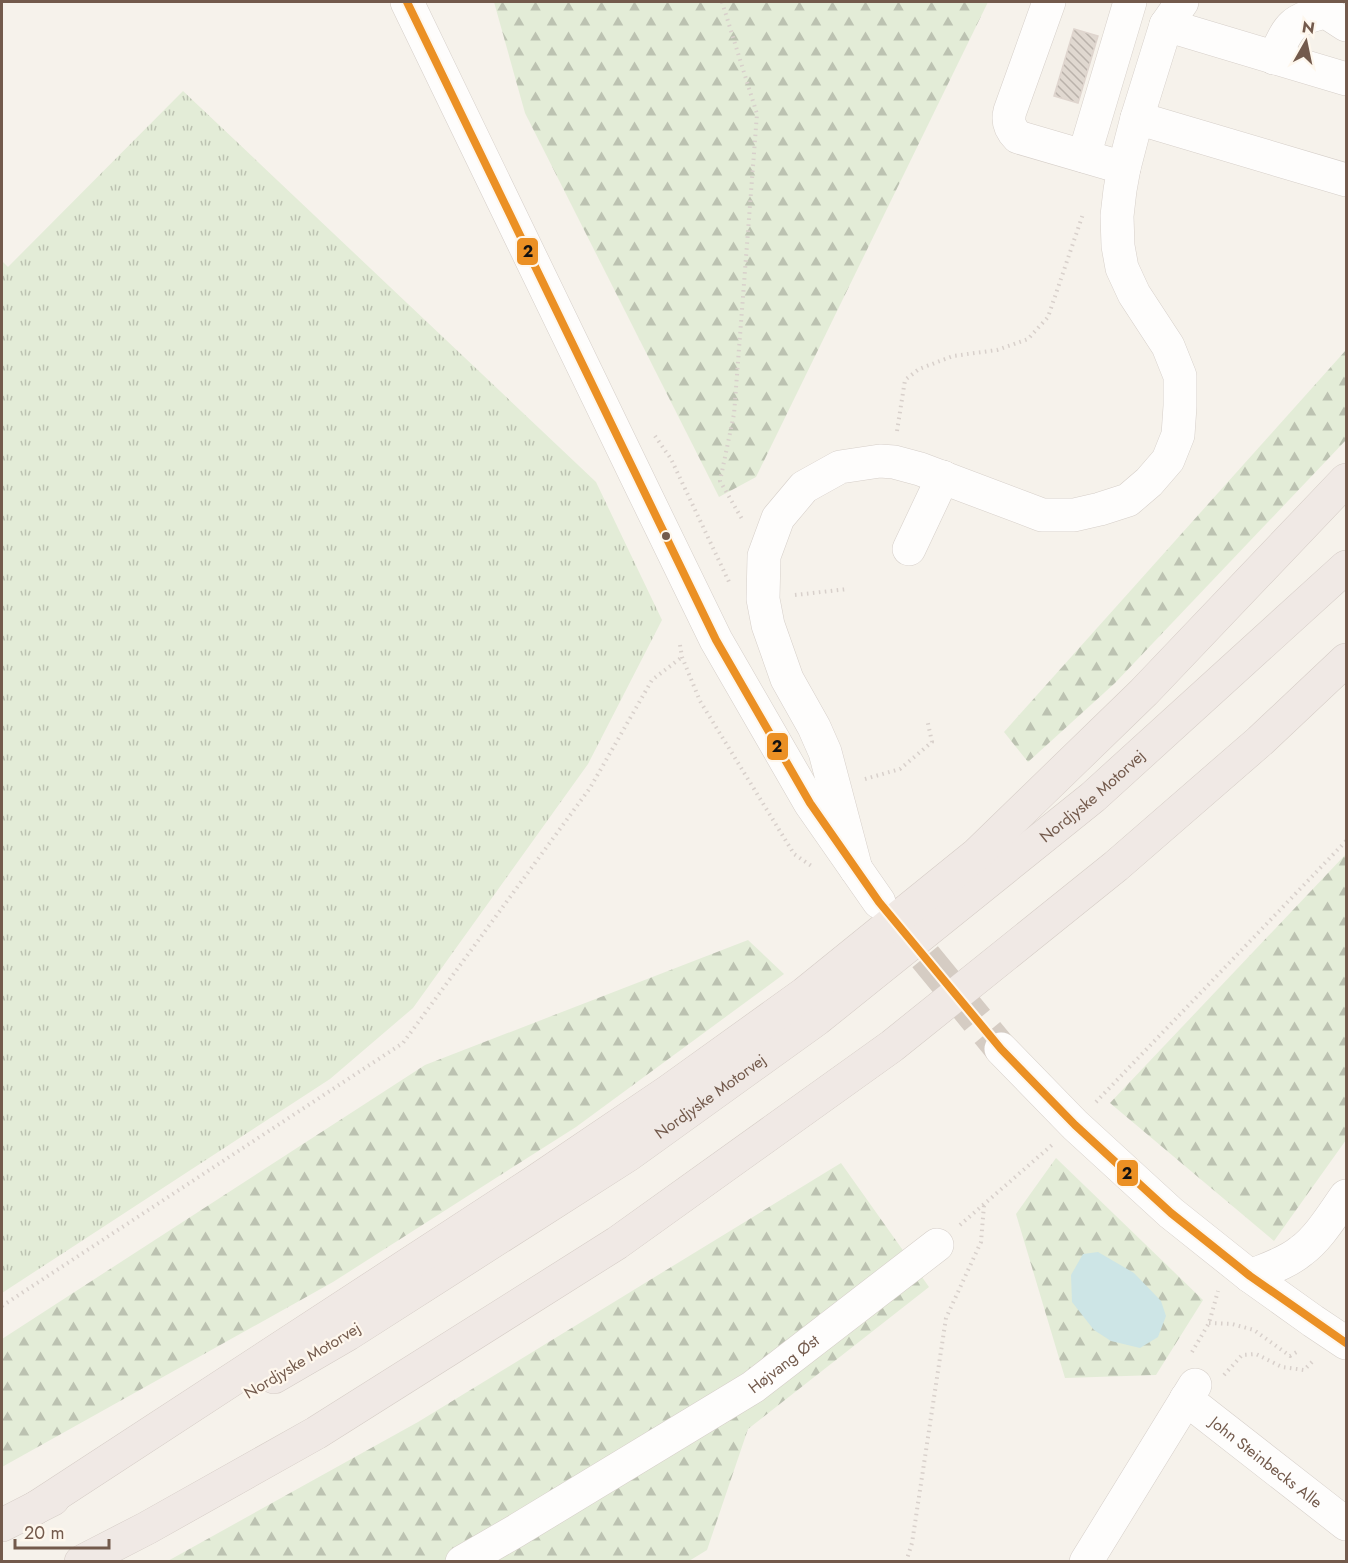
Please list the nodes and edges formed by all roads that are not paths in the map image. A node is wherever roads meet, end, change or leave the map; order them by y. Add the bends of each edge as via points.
1 (407, 2) edge
2 (1049, 2) edge
3 (1130, 2) edge
4 (1171, 9) edge
5 (1340, 14) edge
6 (1274, 58) junction
7 (1347, 79) edge
8 (1137, 118) junction
9 (1084, 156) junction
10 (1124, 168) junction
11 (1347, 180) edge
12 (943, 477) junction
13 (1347, 480) edge
14 (909, 549) dead end
15 (1347, 567) edge
16 (1347, 660) edge
17 (1347, 688) edge
18 (1116, 866) junction
19 (856, 869) junction
20 (879, 902) tunnel mouth
21 (1001, 1049) tunnel mouth
22 (1347, 1196) edge
23 (937, 1245) road end
24 (1236, 1278) junction
25 (1334, 1348) edge
26 (34, 1509) junction
27 (1347, 1524) edge
28 (2, 1525) edge
29 (81, 1562) edge
30 (462, 1562) edge
31 (1086, 1562) edge

1 - 19 street via 716,640 810,802
2 - 9 street via 1009,123 1018,137
3 - 9 street
4 - 6 street
4 - 8 street
5 - 6 street via 1304,17 1287,29
6 - 7 street
8 - 10 street
8 - 11 street
9 - 10 street
10 - 12 street via 1118,216 1122,268 1168,346 1180,376 1178,435 1168,460 1128,500 1074,515 1042,515
12 - 14 street
12 - 19 street via 894,462 840,467 804,487 778,518 764,556 768,625 787,679 825,752
13 - 26 highway via 1144,692 977,854 804,994 546,1174
15 - 26 highway, Nordjyske Motorvej via 1093,798 817,1019 656,1135 348,1334 192,1425
16 - 18 highway
17 - 18 highway
18 - 29 highway via 891,1046 617,1244 316,1433
19 - 20 street
21 - 24 street
22 - 24 street via 1299,1253
23 - 30 street, Højvang Øst via 753,1387
24 - 25 street via 1313,1321
26 - 28 highway, Nordjyske Motorvej
27 - 31 street, John Steinbecks Alle via 1190,1392

